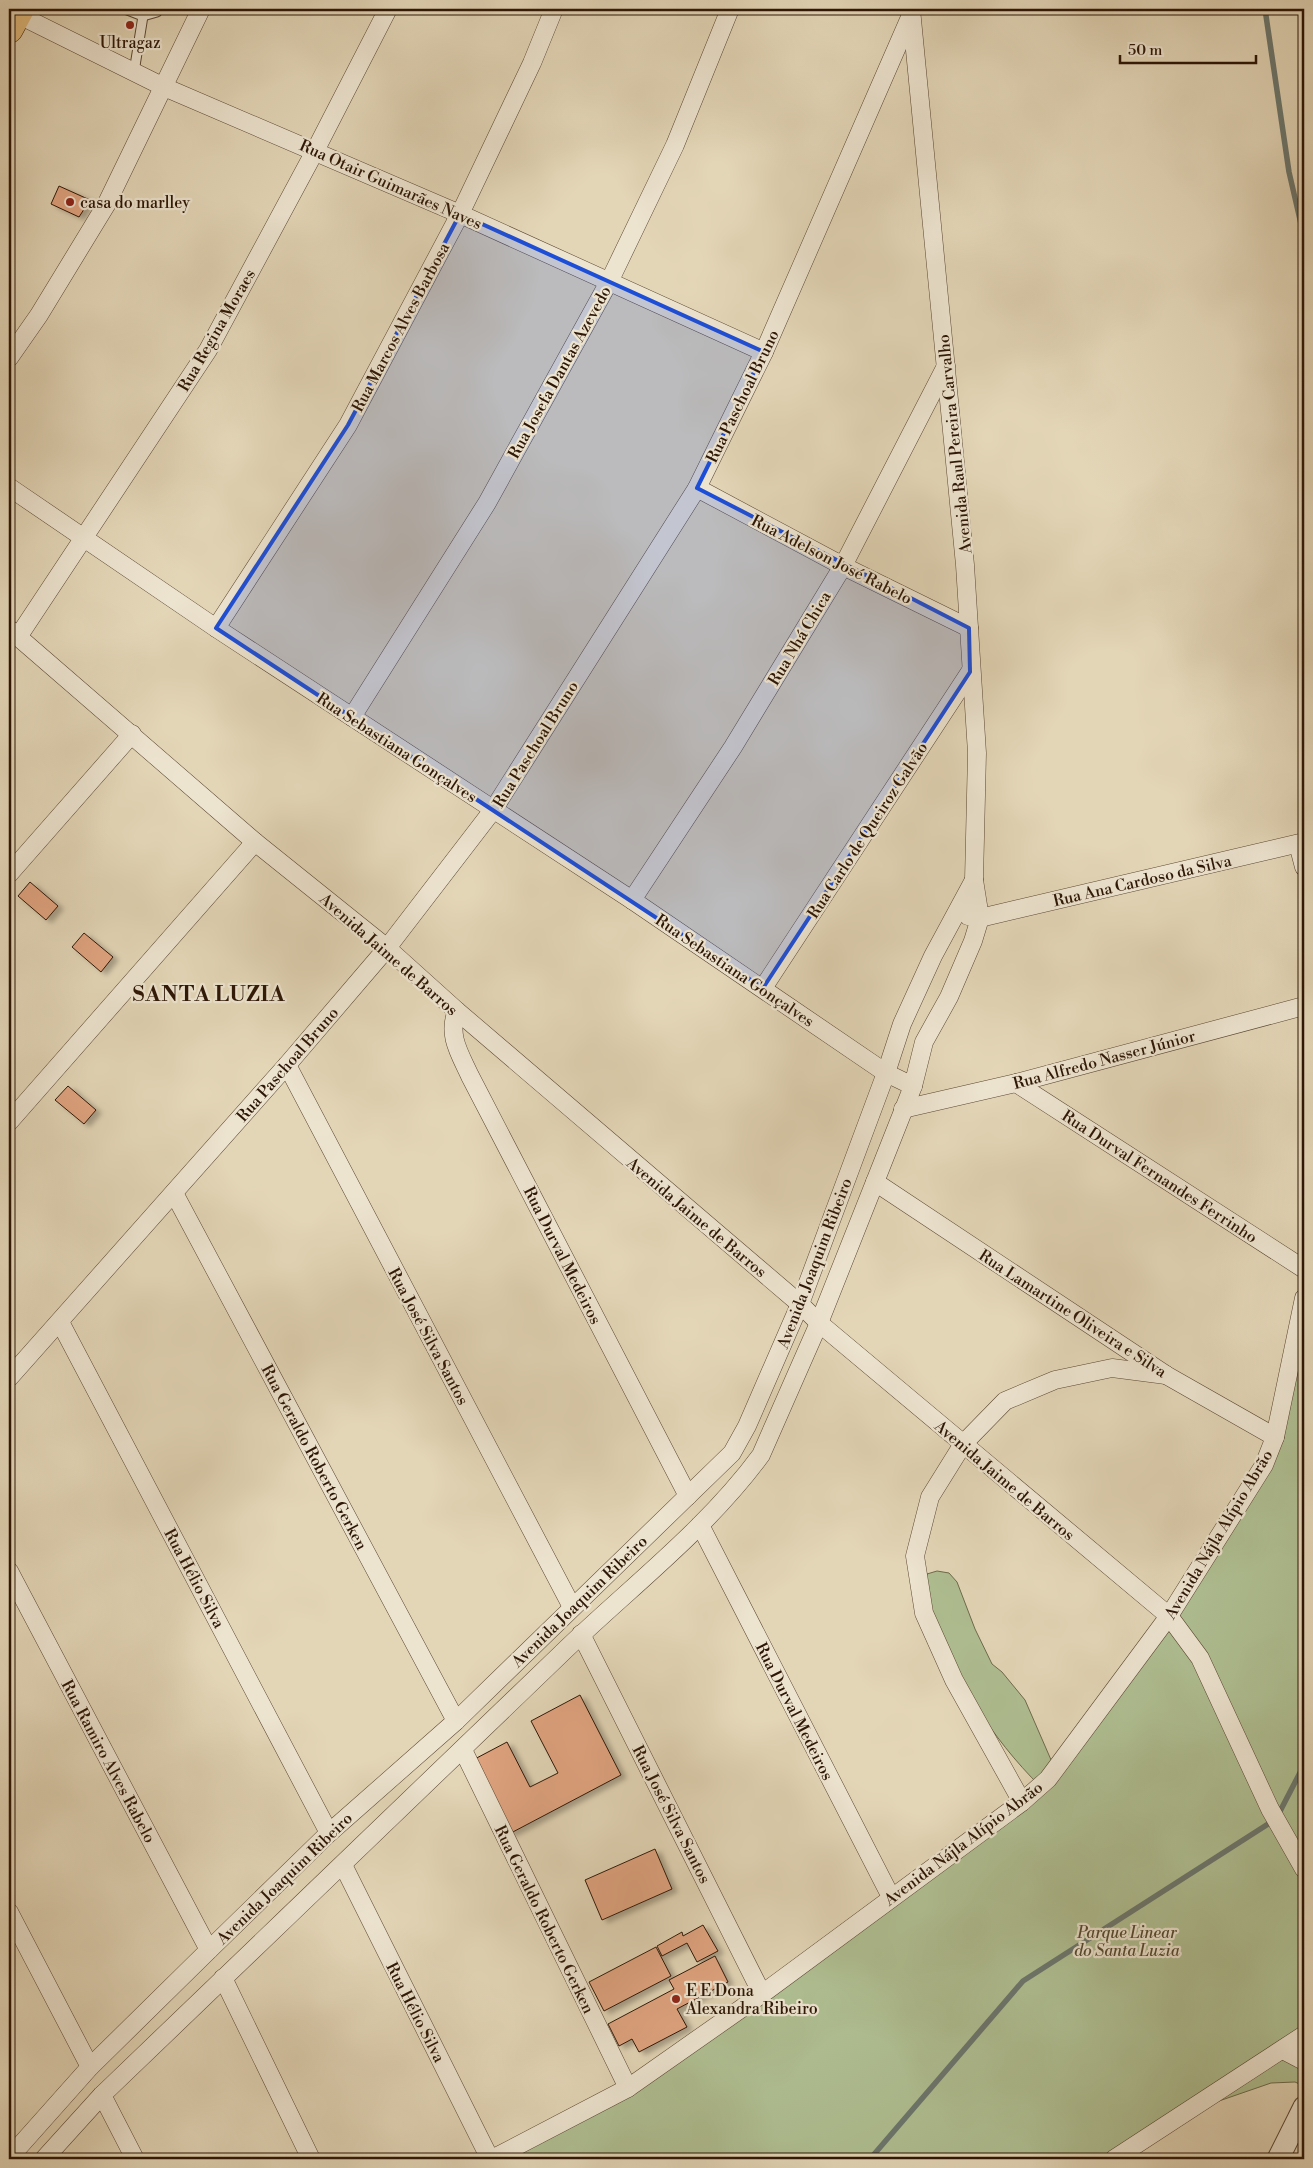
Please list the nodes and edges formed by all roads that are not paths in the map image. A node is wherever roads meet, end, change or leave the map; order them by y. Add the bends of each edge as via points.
1 (125, 9) edge
2 (158, 9) edge
3 (202, 9) edge
4 (388, 9) edge
5 (554, 9) edge
6 (730, 9) edge
7 (912, 10) edge
8 (143, 16) junction
9 (15, 17) edge
10 (134, 72) junction
11 (164, 87) junction
12 (316, 151) junction
13 (460, 214) junction
14 (610, 280) junction
15 (764, 352) junction
16 (9, 358) edge
17 (946, 365) junction
18 (9, 487) edge
19 (697, 488) junction
20 (84, 537) junction
21 (843, 566) junction
22 (216, 628) junction
23 (968, 628) junction
24 (13, 633) edge
25 (970, 672) junction
26 (352, 717) junction
27 (132, 734) junction
28 (493, 810) junction
29 (255, 842) junction
30 (1301, 842) edge
31 (1304, 867) edge
32 (11, 868) edge
33 (974, 880) junction
34 (632, 900) junction
35 (956, 913) junction
36 (980, 918) junction
37 (387, 948) junction
38 (763, 988) junction
39 (1304, 1006) edge
40 (457, 1012) junction
41 (287, 1065) junction
42 (886, 1073) junction
43 (1016, 1083) junction
44 (913, 1086) junction
45 (903, 1109) junction
46 (9, 1122) edge
47 (875, 1182) junction
48 (174, 1193) junction
49 (1304, 1269) edge
50 (1304, 1298) edge
51 (800, 1304) junction
52 (60, 1322) junction
53 (819, 1324) junction
54 (1166, 1374) junction
55 (9, 1378) edge
56 (1275, 1437) junction
57 (963, 1444) junction
58 (688, 1496) junction
59 (700, 1525) junction
60 (9, 1571) edge
61 (572, 1607) junction
62 (1169, 1616) junction
63 (582, 1634) junction
64 (456, 1721) junction
65 (463, 1750) junction
66 (1022, 1802) junction
67 (329, 1833) junction
68 (343, 1865) junction
69 (1304, 1869) edge
70 (891, 1898) junction
71 (9, 1912) edge
72 (209, 1950) junction
73 (223, 1978) junction
74 (762, 1994) junction
75 (1304, 2035) edge
76 (1284, 2050) junction
77 (1304, 2061) edge
78 (90, 2067) junction
79 (628, 2088) junction
80 (102, 2095) junction
81 (1304, 2107) edge
82 (9, 2158) edge
83 (44, 2159) edge
84 (135, 2159) edge
85 (311, 2159) edge
86 (491, 2159) edge
87 (1114, 2159) edge
88 (1278, 2159) edge

1 - 8 lane
2 - 8 lane
3 - 11 street
4 - 12 street, Rua Regina Moraes
5 - 13 street, Rua Marcos Alves Barbosa via 532,63
6 - 14 street, Rua Josefa Dantas Azevedo via 675,145
7 - 15 street, Rua Paschoal Bruno
7 - 17 street, Avenida Raul Pereira Carvalho
8 - 10 lane
9 - 10 street, Rua Otair Guimarães Naves
10 - 11 street, Rua Otair Guimarães Naves
11 - 12 street, Rua Otair Guimarães Naves
11 - 16 street via 106,205
12 - 13 street, Rua Otair Guimarães Naves
12 - 20 street, Rua Regina Moraes via 208,350
13 - 14 street, Rua Otair Guimarães Naves
13 - 22 street, Rua Marcos Alves Barbosa via 348,425
14 - 15 street, Rua Otair Guimarães Naves
14 - 26 street, Rua Josefa Dantas Azevedo via 487,503
15 - 19 street, Rua Paschoal Bruno
17 - 21 street, Rua Nhá Chica
17 - 23 street, Avenida Raul Pereira Carvalho via 966,565
18 - 20 street, Rua Sebastiana Gonçalves
19 - 21 street, Rua Adelson José Rabelo
19 - 28 street, Rua Paschoal Bruno
20 - 22 street, Rua Sebastiana Gonçalves
20 - 24 street, Rua Regina Moraes
21 - 23 street, Rua Adelson José Rabelo
21 - 34 street, Rua Nhá Chica via 732,747
22 - 26 street, Rua Sebastiana Gonçalves
23 - 25 street, Avenida Raul Pereira Carvalho
24 - 27 street, Avenida Jaime de Barros
25 - 33 street, Avenida Raul Pereira Carvalho via 977,754
25 - 38 street, Rua Carlo de Queiroz Galvão
26 - 28 street, Rua Sebastiana Gonçalves
27 - 29 street, Avenida Jaime de Barros
27 - 32 street
28 - 34 street, Rua Sebastiana Gonçalves
28 - 37 street, Rua Paschoal Bruno
29 - 37 street, Avenida Jaime de Barros
29 - 46 street
30 - 31 street
30 - 36 street, Rua Ana Cardoso da Silva
33 - 35 street, Avenida Raul Pereira Carvalho
33 - 36 street, Avenida Raul Pereira Carvalho
34 - 38 street, Rua Sebastiana Gonçalves
35 - 36 street
35 - 42 street, Avenida Joaquim Ribeiro via 932,956 902,1024
36 - 44 street, Avenida Joaquim Ribeiro via 949,997 924,1042
37 - 40 street, Avenida Jaime de Barros
37 - 41 street, Rua Paschoal Bruno
38 - 42 street, Rua Sebastiana Gonçalves
39 - 43 street, Rua Alfredo Nasser Júnior
40 - 51 street, Avenida Jaime de Barros
40 - 58 street, Rua Durval Medeiros via 452,1033 470,1076
41 - 48 street, Rua Paschoal Bruno
41 - 61 street, Rua José Silva Santos
42 - 44 street, Rua Sebastiana Gonçalves
42 - 51 street, Avenida Joaquim Ribeiro
43 - 45 street, Rua Alfredo Nasser Júnior
43 - 49 street, Rua Durval Fernandes Ferrinho
44 - 45 street, Avenida Joaquim Ribeiro
45 - 47 street, Avenida Joaquim Ribeiro
47 - 53 street, Avenida Joaquim Ribeiro
47 - 54 street, Rua Lamartine Oliveira e Silva
48 - 52 street, Rua Paschoal Bruno
48 - 64 street, Rua Geraldo Roberto Gerken
50 - 56 street, Avenida Nájla Alípio Abrão
51 - 53 street, Avenida Jaime de Barros
51 - 58 street, Avenida Joaquim Ribeiro via 732,1453
52 - 55 street, Rua Paschoal Bruno
52 - 67 street, Rua Hélio Silva
53 - 57 street, Avenida Jaime de Barros
53 - 59 street, Avenida Joaquim Ribeiro via 761,1455
54 - 56 street, Rua Lamartine Oliveira e Silva
54 - 57 street via 1112,1368 1055,1380 1005,1401
56 - 62 street, Avenida Nájla Alípio Abrão via 1264,1465
57 - 62 street, Avenida Jaime de Barros
57 - 66 street via 930,1497 915,1556 924,1613 954,1680
58 - 61 street, Avenida Joaquim Ribeiro
59 - 63 street, Avenida Joaquim Ribeiro
59 - 70 street, Rua Durval Medeiros
60 - 72 street, Rua Ramiro Alves Rabelo
61 - 64 street, Avenida Joaquim Ribeiro
62 - 66 street, Avenida Nájla Alípio Abrão via 1048,1779
62 - 69 street, Avenida Jaime de Barros via 1200,1658 1270,1810
63 - 65 street, Avenida Joaquim Ribeiro
63 - 74 street, Rua José Silva Santos
64 - 67 street, Avenida Joaquim Ribeiro
65 - 68 street, Avenida Joaquim Ribeiro
65 - 79 street, Rua Geraldo Roberto Gerken
66 - 70 street, Avenida Nájla Alípio Abrão
67 - 72 street, Avenida Joaquim Ribeiro
68 - 73 street, Avenida Joaquim Ribeiro
68 - 86 street, Rua Hélio Silva
70 - 74 street, Avenida Nájla Alípio Abrão
71 - 78 street
72 - 78 street, Avenida Joaquim Ribeiro
73 - 80 street, Avenida Joaquim Ribeiro
73 - 85 street
74 - 79 street, Avenida Nájla Alípio Abrão
75 - 76 street
76 - 77 street
76 - 87 street
78 - 82 street, Avenida Joaquim Ribeiro
79 - 86 street, Avenida Nájla Alípio Abrão
80 - 83 street, Avenida Joaquim Ribeiro
80 - 84 street
81 - 88 street

